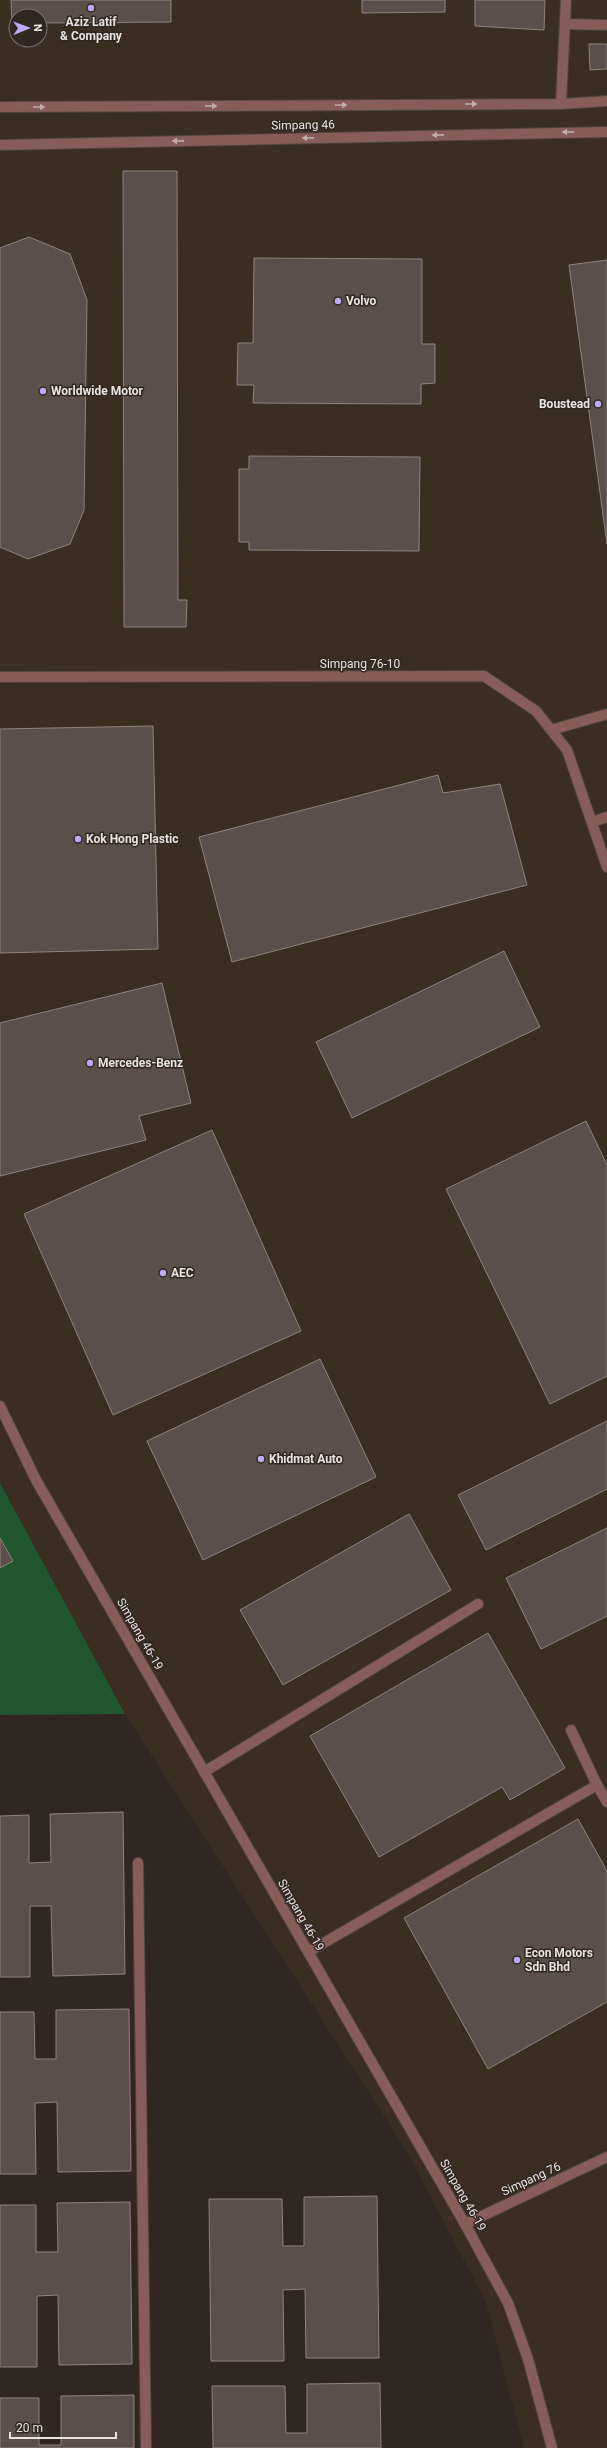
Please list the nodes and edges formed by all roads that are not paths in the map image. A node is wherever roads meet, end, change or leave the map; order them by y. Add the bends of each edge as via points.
1 (566, 0) edge
2 (565, 24) junction
3 (607, 25) edge
4 (607, 101) edge
5 (561, 104) junction
6 (0, 107) edge
7 (607, 132) edge
8 (0, 145) edge
9 (0, 677) edge
10 (607, 714) edge
11 (551, 730) junction
12 (607, 817) edge
13 (592, 822) junction
14 (607, 867) edge
15 (0, 1406) edge
16 (478, 1604) dead end
17 (571, 1730) dead end
18 (204, 1772) junction
19 (597, 1785) junction
20 (607, 1802) edge
21 (138, 1863) dead end
22 (308, 1952) junction
23 (607, 2156) edge
24 (465, 2224) junction
25 (146, 2448) edge
26 (552, 2448) edge

1 - 2 street
2 - 3 street
2 - 5 street
4 - 5 street, Simpang 46
6 -> 5 street, Simpang 46
7 -> 8 street, Simpang 46
9 - 11 street, Simpang 76-10 via 484,676 536,711
10 - 11 street
11 - 13 street, Simpang 76-10 via 567,750
12 - 13 street
13 - 14 street, Simpang 76-10
15 - 18 street, Simpang 46-19 via 36,1480
16 - 18 street
17 - 19 street
18 - 22 street, Simpang 46-19
19 - 20 street
19 - 22 street
21 - 25 street
22 - 24 street, Simpang 46-19
23 - 24 street, Simpang 76
24 - 26 street, Simpang 46-19 via 508,2303 528,2359

